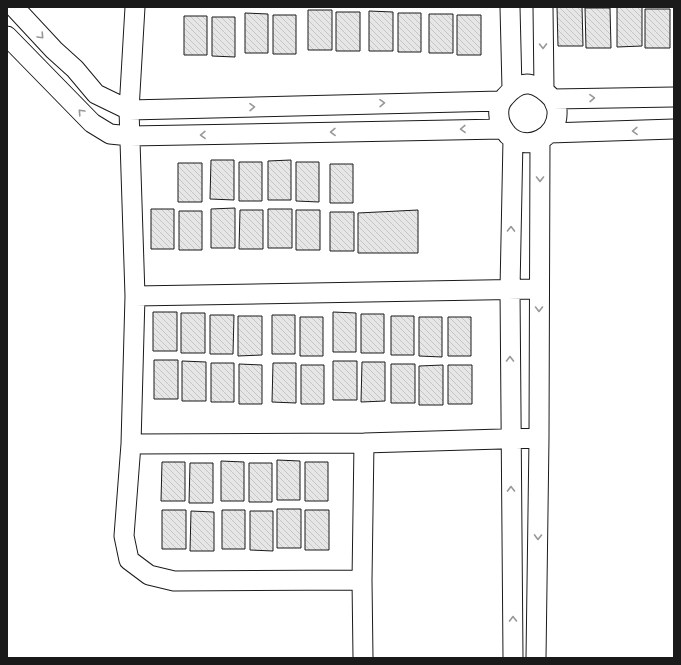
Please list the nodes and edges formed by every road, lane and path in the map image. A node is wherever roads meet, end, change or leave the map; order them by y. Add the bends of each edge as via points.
1 (14, 7) edge
2 (135, 7) edge
3 (510, 7) edge
4 (543, 7) edge
5 (7, 36) edge
6 (549, 94) junction
7 (506, 95) junction
8 (674, 97) edge
9 (129, 110) junction
10 (674, 129) edge
11 (508, 134) junction
12 (130, 136) junction
13 (544, 137) junction
14 (510, 289) junction
15 (539, 289) junction
16 (135, 296) junction
17 (510, 438) junction
18 (539, 438) junction
19 (364, 443) junction
20 (132, 444) junction
21 (362, 580) junction
22 (363, 658) edge
23 (513, 658) edge
24 (536, 658) edge

1 -> 9 street via 96,94
2 - 9 street
3 - 7 street
4 -> 6 street
12 -> 5 street via 110,134 92,123
6 - 7 street via 533,84 522,84
6 -> 8 street
6 - 13 street via 557,111 556,123
9 -> 7 street
7 - 11 street via 498,110 499,120
9 - 12 street
10 -> 13 street
11 -> 12 street
11 - 13 street via 526,143
14 -> 11 street
12 - 16 street
13 -> 15 street
14 - 15 street
14 - 16 street
17 -> 14 street
15 -> 18 street
16 - 20 street
17 - 18 street
17 - 19 street
23 -> 17 street
18 -> 24 street
19 - 20 street
19 - 21 street
20 - 21 street via 124,536 129,560 149,575 174,581
21 - 22 street

